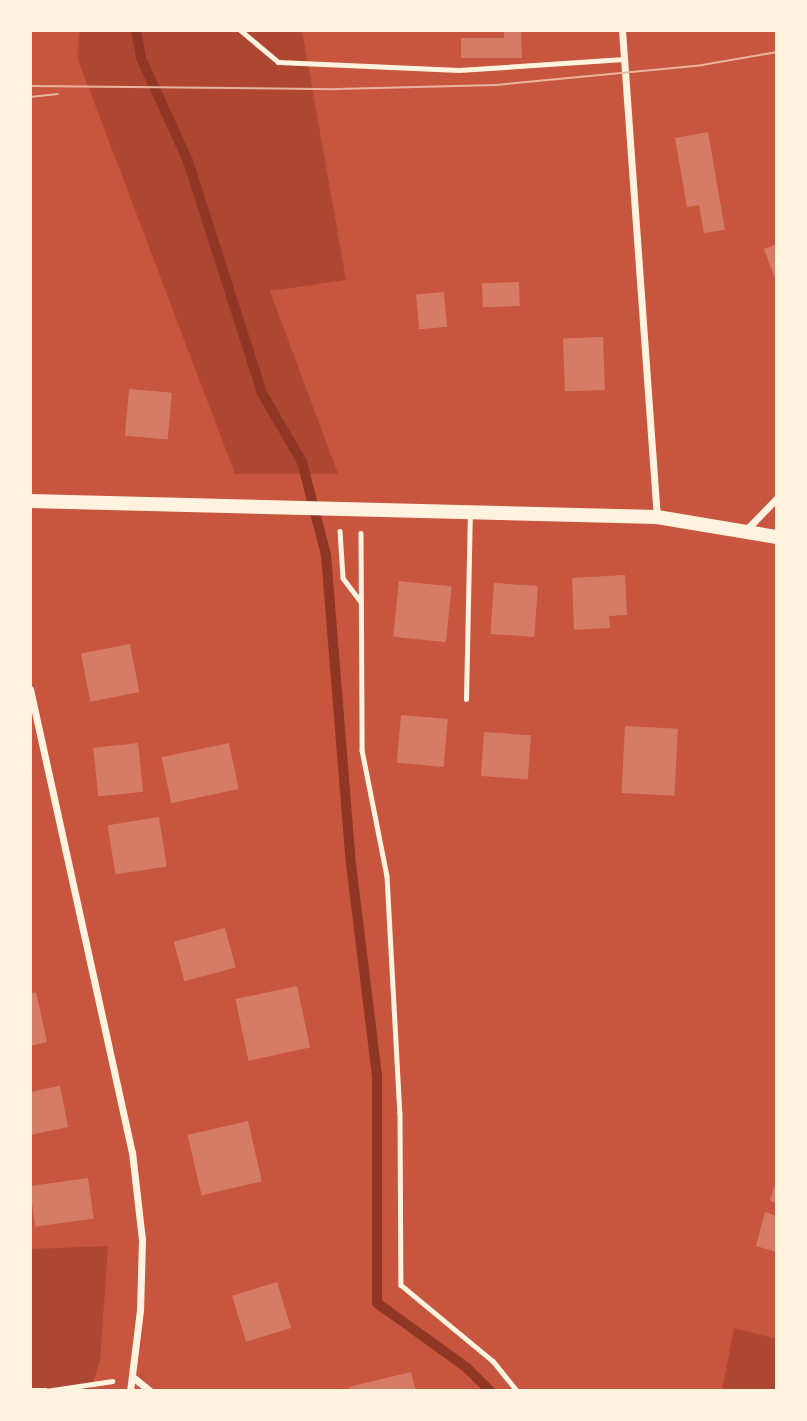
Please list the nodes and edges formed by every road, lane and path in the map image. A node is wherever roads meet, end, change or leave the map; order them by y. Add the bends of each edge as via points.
1 (240, 30) edge
2 (622, 30) edge
3 (624, 59) junction
4 (777, 498) edge
5 (30, 501) edge
6 (338, 509) junction
7 (362, 509) junction
8 (470, 512) junction
9 (657, 517) junction
10 (745, 531) junction
11 (777, 537) edge
12 (361, 602) junction
13 (30, 690) edge
14 (466, 699) dead end
15 (134, 1378) junction
16 (30, 1390) edge
17 (46, 1391) edge
18 (130, 1391) edge
19 (150, 1391) edge
20 (517, 1391) edge

1 - 3 lane via 278,62 326,66 458,70
2 - 3 street
3 - 9 street
4 - 10 street
5 - 6 main road
6 - 7 main road
6 - 12 path via 343,578
7 - 8 main road
7 - 12 path
8 - 9 main road
8 - 14 lane
9 - 10 main road
10 - 11 main road
12 - 20 path via 362,750 387,876 400,1113 401,1285 493,1361
13 - 15 street via 132,1152 142,1240
15 - 17 path
15 - 18 street
15 - 19 street
16 - 17 path

